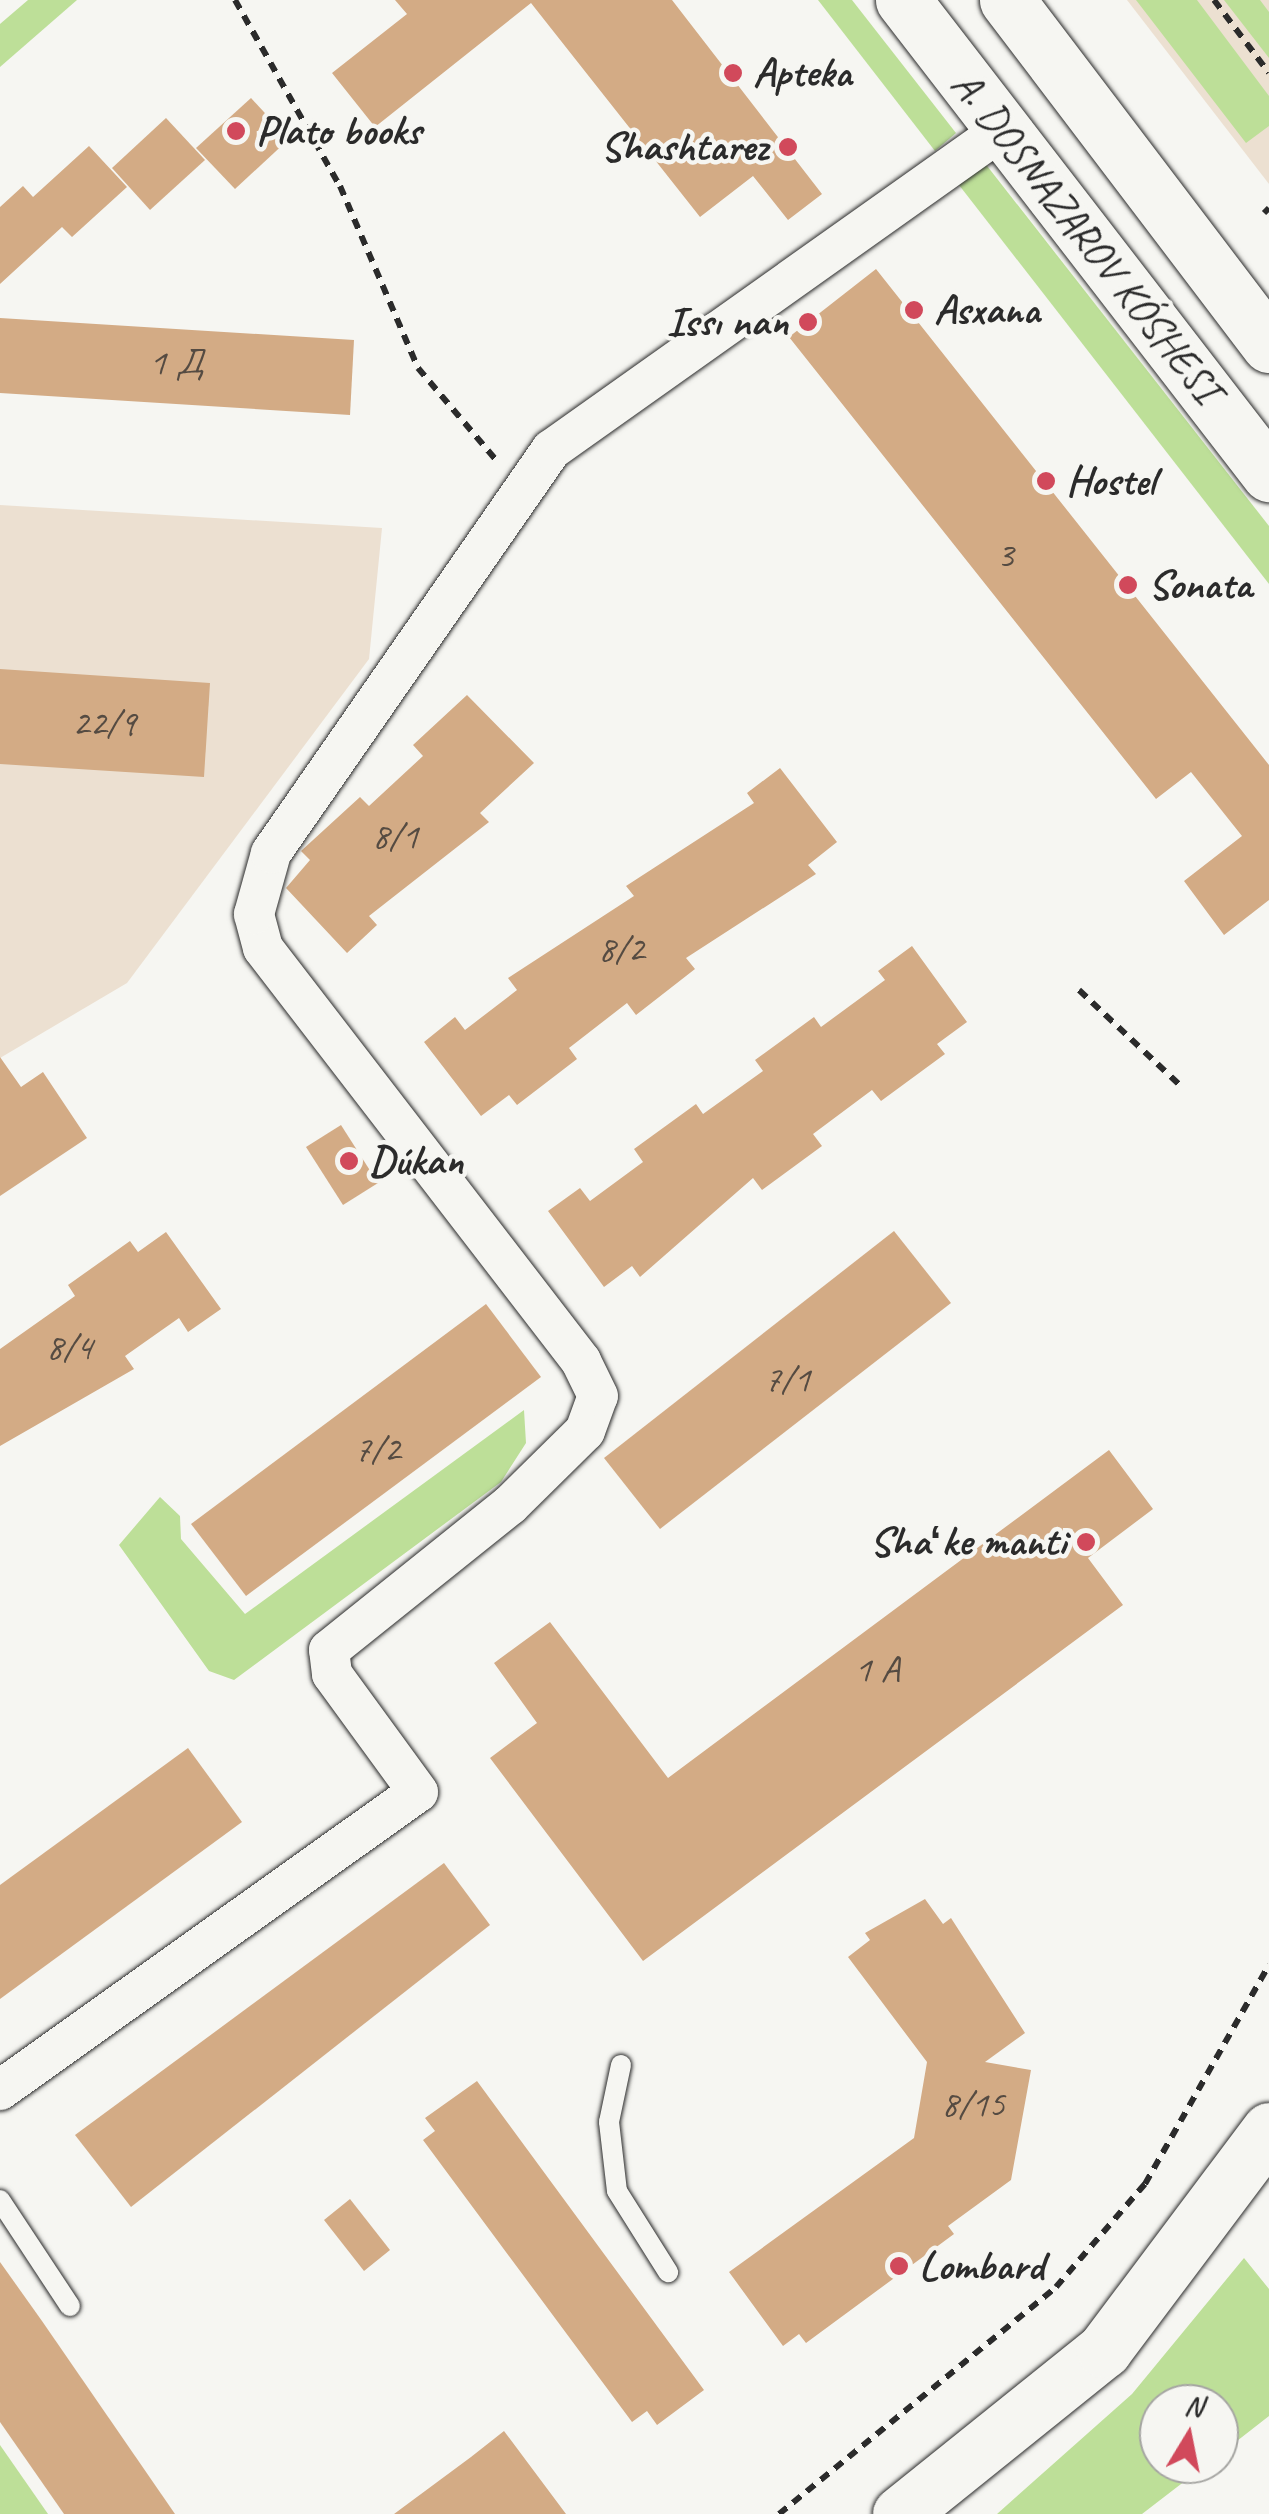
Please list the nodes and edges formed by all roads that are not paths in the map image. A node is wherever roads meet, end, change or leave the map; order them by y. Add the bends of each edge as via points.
1 (903, 0) edge
2 (1007, 0) edge
3 (1002, 130) junction
4 (1269, 345) edge
5 (1269, 474) edge
6 (621, 2065) dead end
7 (0, 2090) edge
8 (1269, 2130) edge
9 (0, 2200) edge
10 (668, 2272) dead end
11 (70, 2306) dead end
12 (900, 2514) edge

1 - 3 main road, A. DOSNAZAROV KÓSHESI
2 - 4 main road, A. DOSNAZAROV KÓSHESI
3 - 5 main road, A. DOSNAZAROV KÓSHESI
3 - 7 street via 551,450 271,853 254,914 263,948 580,1361 598,1396 585,1431 510,1505 329,1650 332,1674 418,1792
6 - 10 lane via 608,2122 617,2191
8 - 12 main road via 1104,2350
9 - 11 lane

